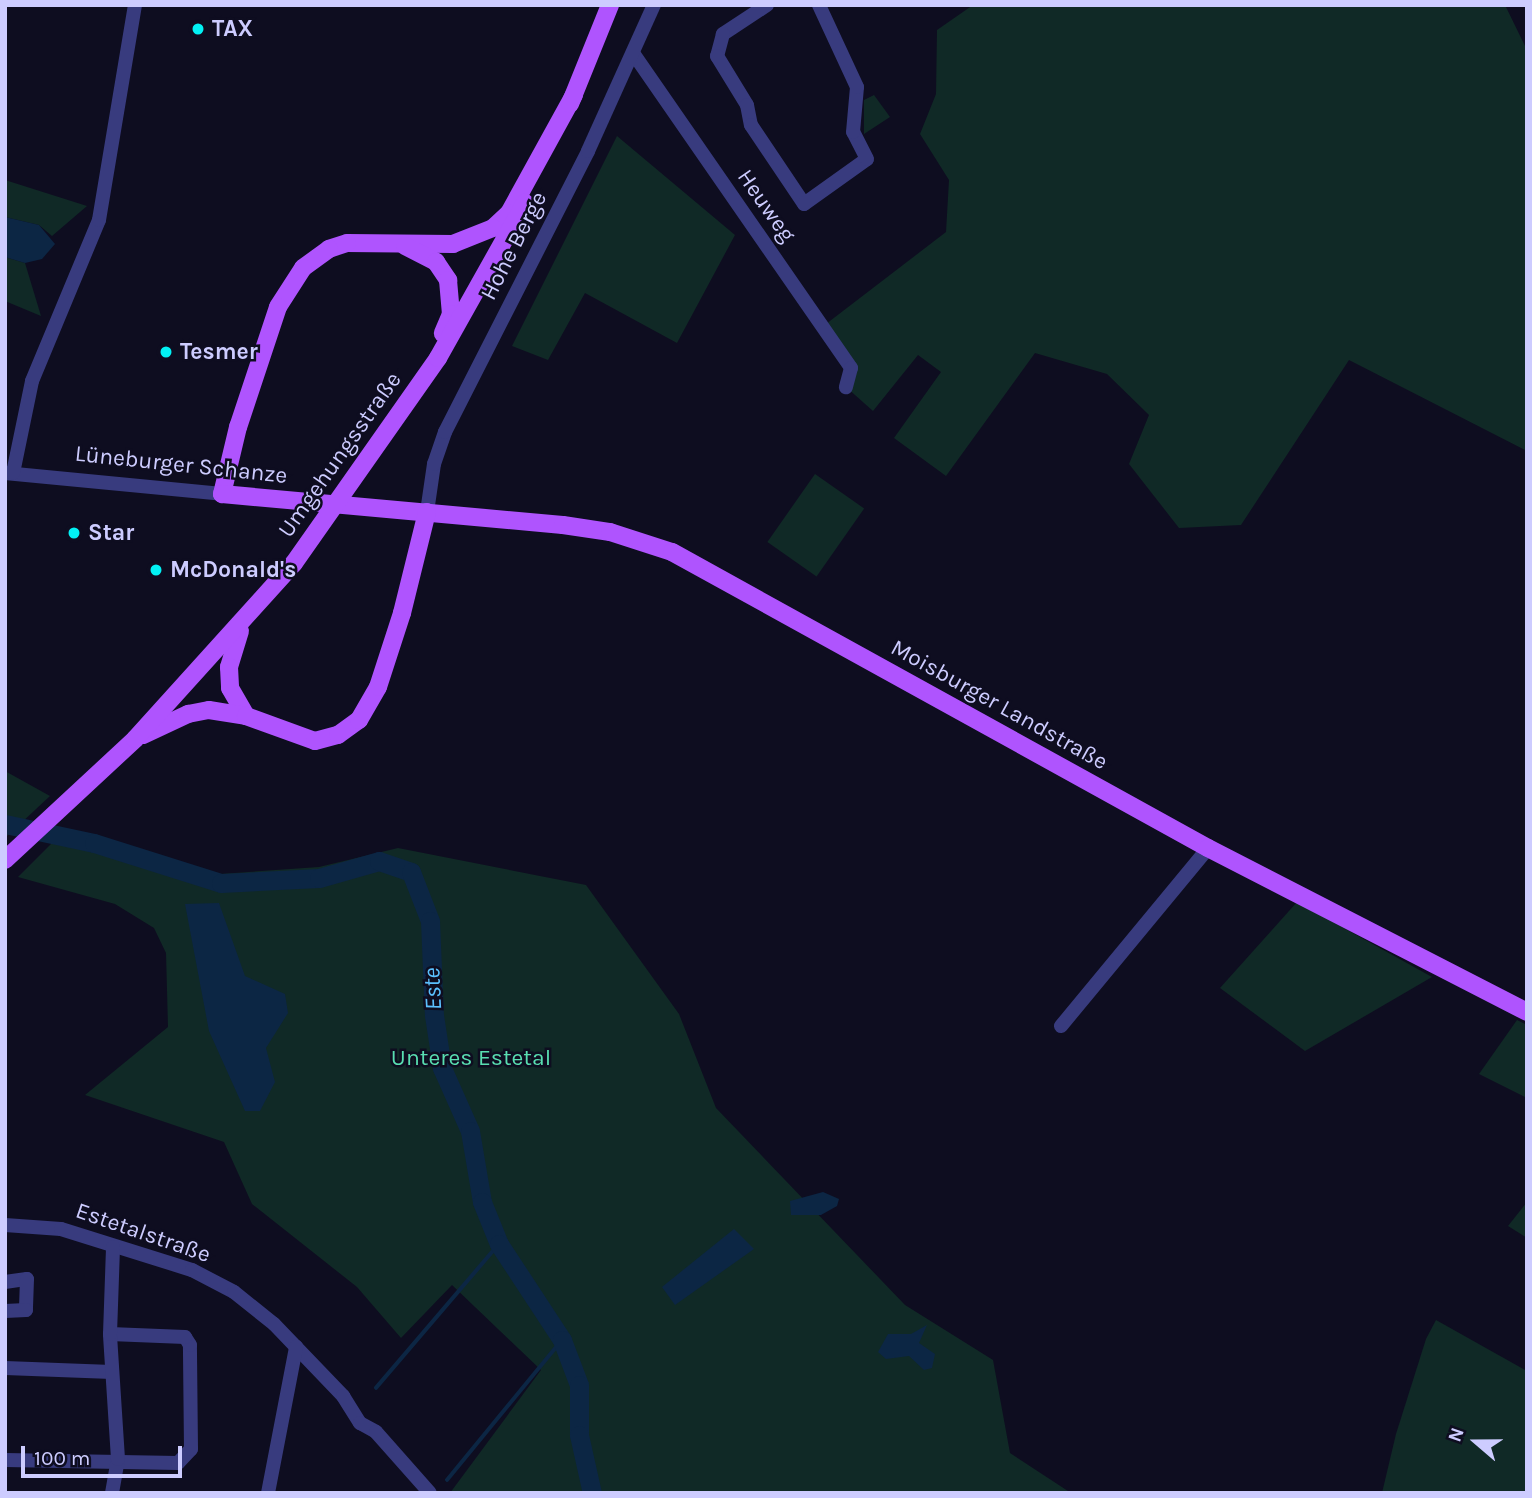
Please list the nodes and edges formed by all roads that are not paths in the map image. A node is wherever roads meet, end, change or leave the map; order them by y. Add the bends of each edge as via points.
1 (135, 5) edge
2 (610, 5) edge
3 (654, 5) edge
4 (767, 5) edge
5 (820, 5) edge
6 (633, 53) junction
7 (574, 96) junction
8 (401, 245) junction
9 (846, 387) dead end
10 (398, 418) junction
11 (9, 473) edge
12 (222, 494) junction
13 (427, 512) junction
14 (244, 622) junction
15 (246, 716) junction
16 (135, 738) junction
17 (1208, 848) junction
18 (5, 860) edge
19 (1527, 1012) edge
20 (1061, 1026) dead end
21 (5, 1225) edge
22 (113, 1247) junction
23 (5, 1282) edge
24 (5, 1311) edge
25 (110, 1334) junction
26 (296, 1347) junction
27 (5, 1368) edge
28 (112, 1372) junction
29 (118, 1459) junction
30 (5, 1460) edge
31 (112, 1493) edge
32 (268, 1493) edge
33 (430, 1493) edge

1 - 11 street, Lüneburger Schanze via 99,220 32,381
2 - 7 main road, Umgehungsstraße
3 - 6 street, Hohe Berge
4 - 5 street via 723,34 717,56 747,105 751,125 804,204 867,159 853,132 857,87
6 - 9 street, Heuweg via 851,368
6 - 13 street, Hohe Berge via 445,432 434,464
7 - 8 main road via 509,213 494,228 460,243
7 - 10 main road, Umgehungsstraße via 498,256
8 - 10 main road via 436,262 448,280 452,298 444,331
8 - 12 main road via 347,243 329,249 310,261 292,282 278,307 254,377
10 - 14 main road, Umgehungsstraße via 310,541
11 - 12 street, Lüneburger Schanze
12 - 13 main road, Lüneburger Schanze
13 - 15 main road via 406,600 378,687 359,720 338,735 315,741
13 - 17 main road, Moisburger Landstraße via 610,532 672,552
14 - 15 main road via 229,667 230,688
14 - 16 main road, Umgehungsstraße
15 - 16 main road via 209,710 188,713
16 - 18 main road, Umgehungsstraße
17 - 19 main road, Moisburger Landstraße
17 - 20 street
21 - 22 street, Estetalstraße via 61,1229
22 - 25 street
22 - 26 street, Estetalstraße via 192,1270 234,1292
23 - 24 street via 27,1279 26,1310
25 - 28 street
25 - 29 street via 185,1337 190,1345 191,1449 178,1463
26 - 32 street
26 - 33 street, Estetalstraße via 343,1396 360,1423 376,1432
27 - 28 street
28 - 29 street
29 - 30 street
29 - 31 street

